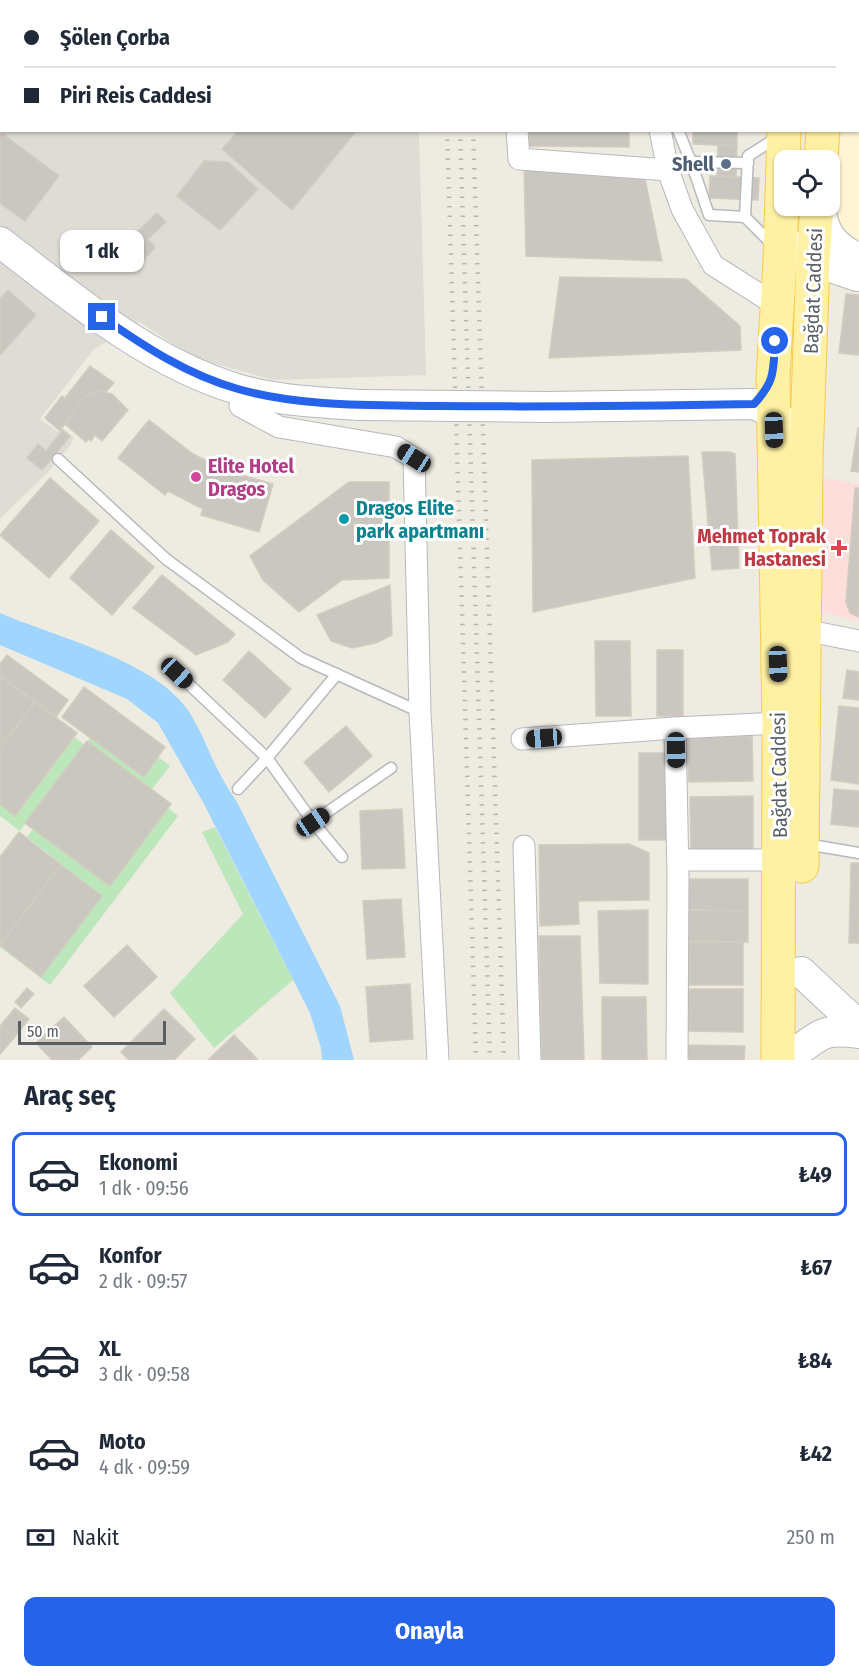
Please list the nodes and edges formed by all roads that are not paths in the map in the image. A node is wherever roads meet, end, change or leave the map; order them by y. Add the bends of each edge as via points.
1 (517, 132) edge
2 (660, 132) edge
3 (679, 132) edge
4 (784, 132) edge
5 (823, 132) edge
6 (783, 150) edge
7 (822, 150) edge
8 (691, 162) junction
9 (748, 163) junction
10 (668, 170) junction
11 (781, 216) edge
12 (781, 216) edge
13 (817, 216) edge
14 (821, 216) edge
15 (745, 217) junction
16 (0, 242) edge
17 (780, 252) junction
18 (813, 259) junction
19 (0, 263) edge
20 (858, 271) edge
21 (776, 305) junction
22 (810, 330) junction
23 (809, 378) junction
24 (240, 406) junction
25 (361, 413) junction
26 (756, 413) junction
27 (58, 459) dead end
28 (806, 460) junction
29 (804, 630) junction
30 (859, 641) edge
31 (177, 673) dead end
32 (337, 674) junction
33 (420, 712) junction
34 (779, 723) junction
35 (675, 728) junction
36 (522, 739) dead end
37 (267, 758) junction
38 (391, 768) dead end
39 (238, 789) dead end
40 (313, 822) junction
41 (524, 846) dead end
42 (791, 852) junction
43 (859, 854) edge
44 (342, 857) dead end
45 (678, 860) junction
46 (801, 972) junction
47 (859, 1026) edge
48 (859, 1033) edge
49 (792, 1057) edge
50 (438, 1060) edge
51 (530, 1060) edge
52 (677, 1060) edge

1 - 10 street via 519,159
2 - 10 street
3 - 8 lane
4 - 6 main road, Bağdat Caddesi
4 - 9 lane via 748,156
5 - 7 main road
8 - 9 lane
8 - 15 lane via 709,215
9 - 15 lane
10 - 21 street via 682,208 712,265
11 - 17 main road, Bağdat Caddesi
12 - 18 main road via 792,244
13 - 18 main road, Bağdat Caddesi
14 - 20 main road via 830,237
15 - 17 lane
16 - 25 main road via 137,341 191,372 238,389
17 - 21 main road, Bağdat Caddesi
18 - 20 main road
18 - 22 main road, Bağdat Caddesi
19 - 24 main road via 102,338 184,387
20 - 22 main road via 825,294 817,304
21 - 26 main road, Bağdat Caddesi via 773,377
22 - 23 main road, Bağdat Caddesi
23 - 26 main road via 795,400
23 - 28 main road, Bağdat Caddesi
24 - 25 main road via 291,415
24 - 33 street via 279,427 396,447 414,458
25 - 26 main road, bridge
26 - 28 main road via 793,430
26 - 34 main road, Bağdat Caddesi via 774,446
27 - 32 lane via 166,560 301,658
28 - 29 main road, Bağdat Caddesi
29 - 30 street
29 - 42 main road, Bağdat Caddesi
31 - 37 lane
32 - 33 lane
32 - 37 lane
33 - 50 street
34 - 35 street
34 - 42 main road, Bağdat Caddesi
35 - 36 street
35 - 45 street
37 - 39 lane
37 - 40 lane
38 - 40 lane
40 - 44 lane
41 - 51 street
42 - 43 lane
42 - 45 street
42 - 46 main road, Bağdat Caddesi
42 - 49 main road, Bağdat Caddesi
45 - 52 street
46 - 47 main road
46 - 49 main road, Bağdat Caddesi
48 - 49 main road via 837,1030 820,1034

